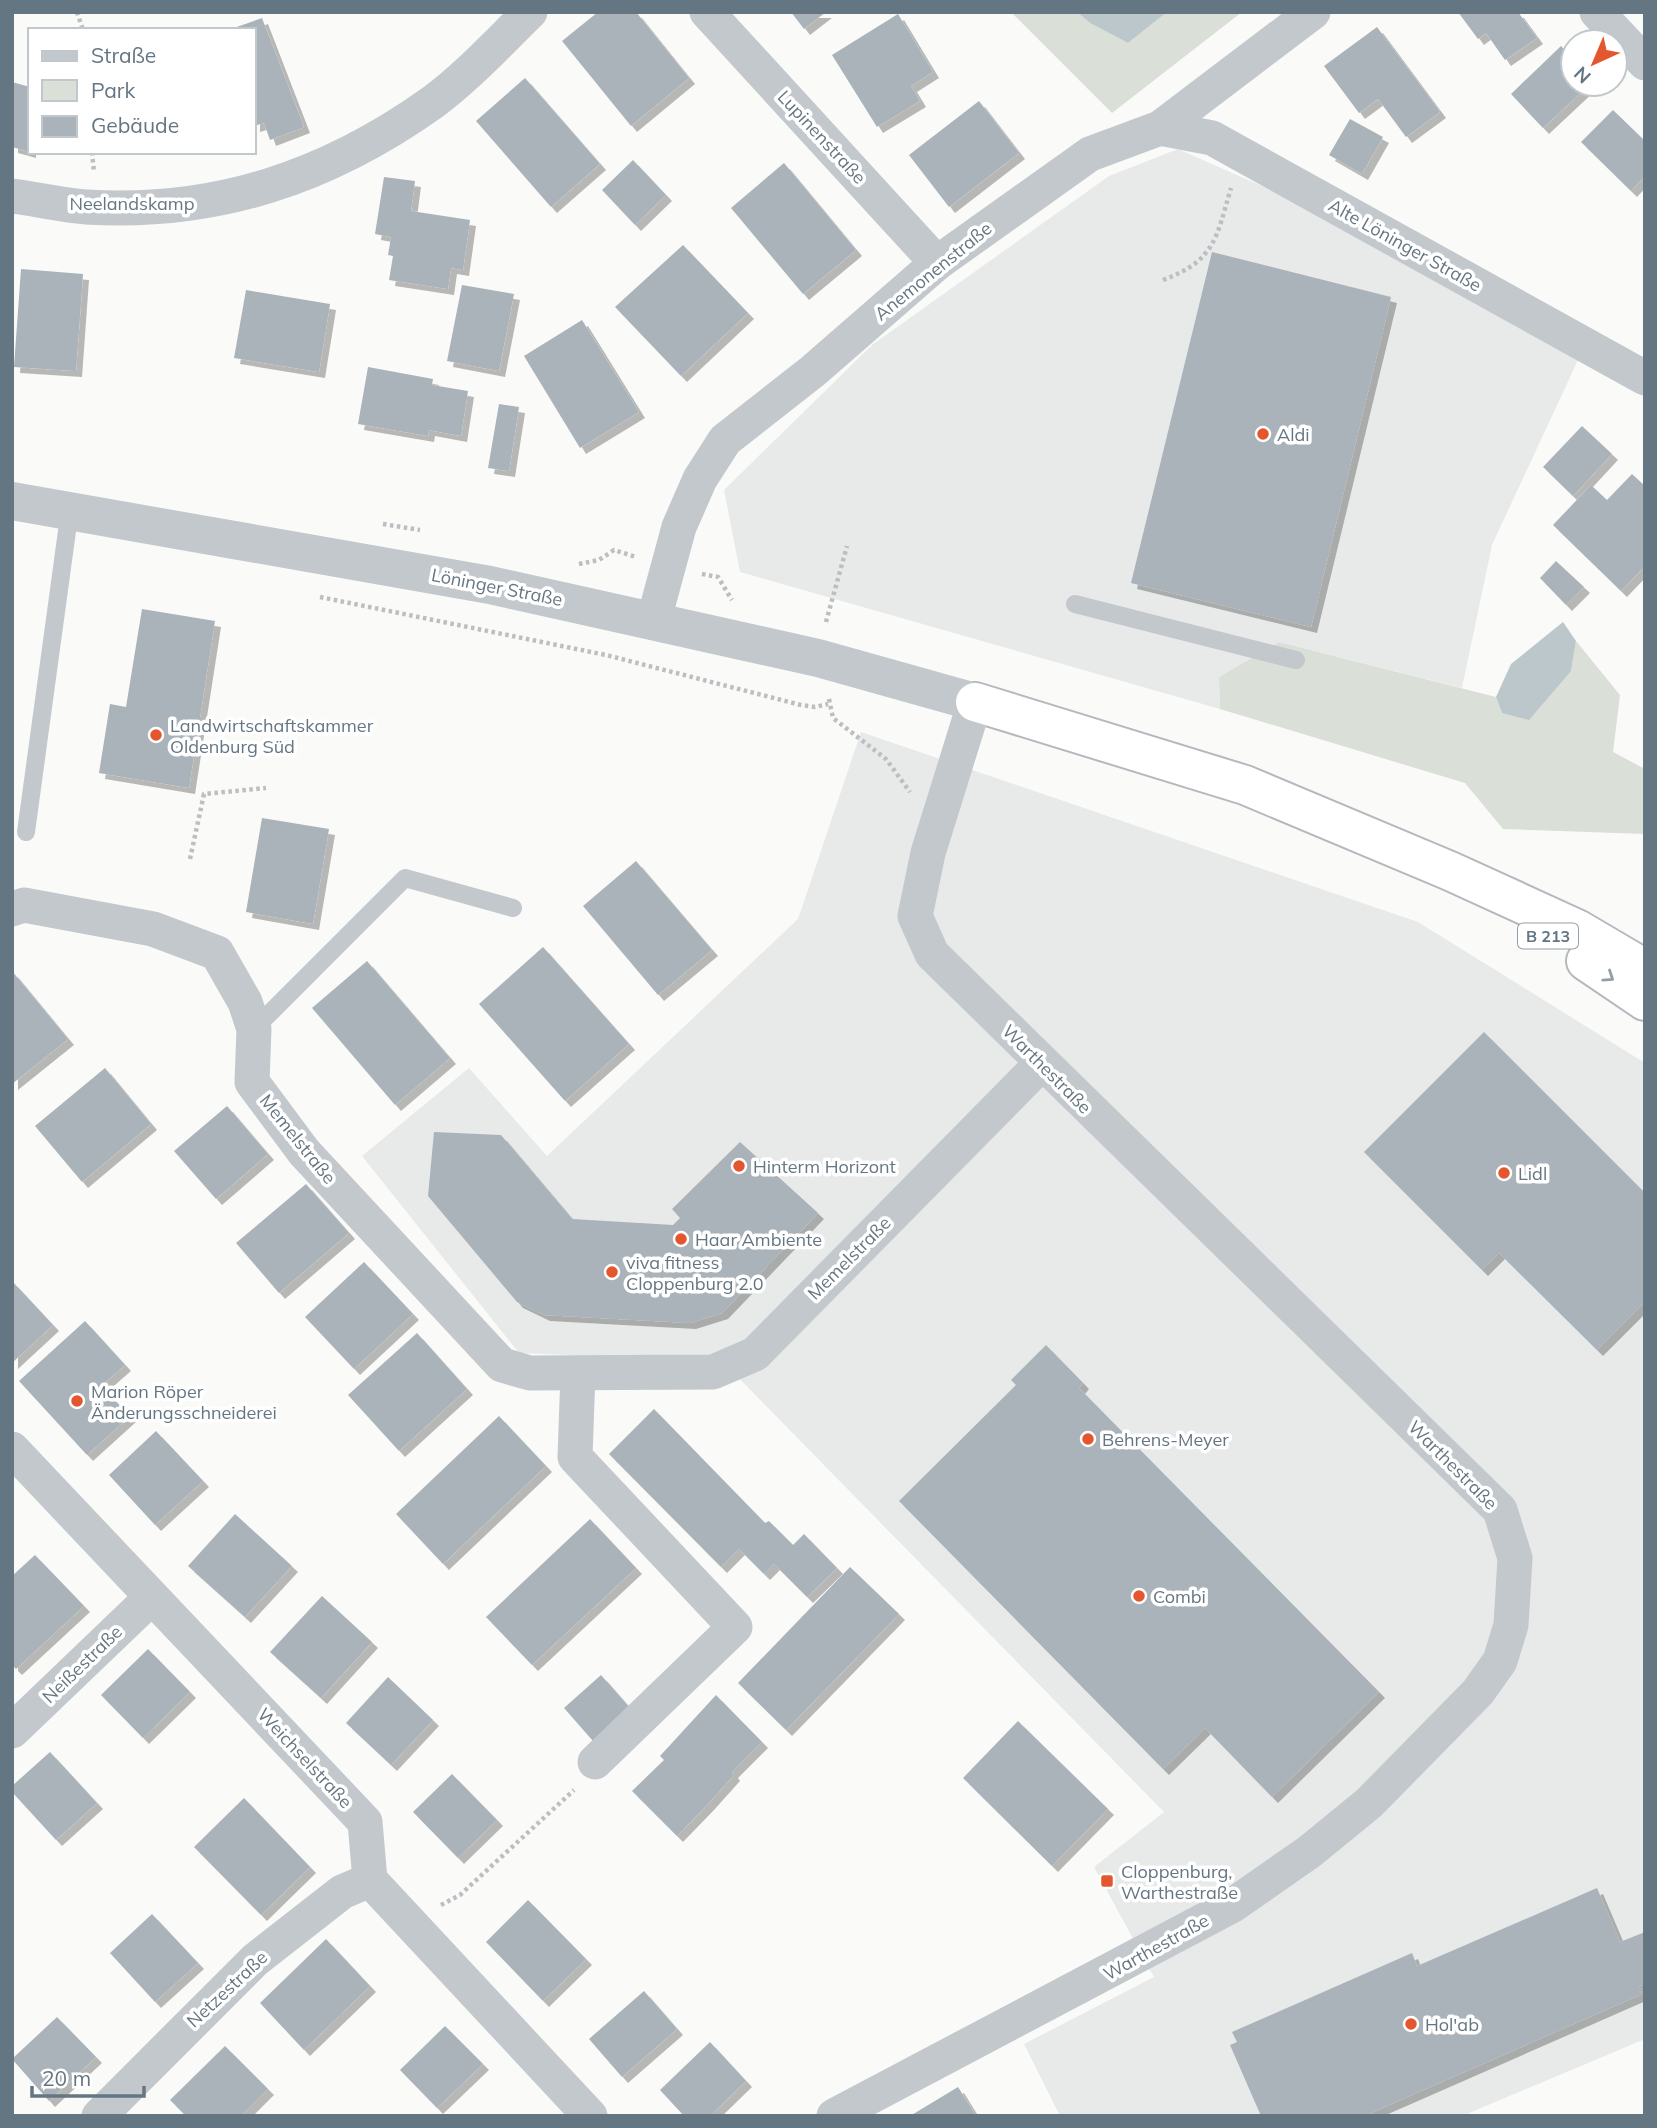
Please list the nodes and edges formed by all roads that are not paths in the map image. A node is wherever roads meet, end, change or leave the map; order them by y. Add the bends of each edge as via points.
1 (530, 12) edge
2 (707, 12) edge
3 (1313, 12) edge
4 (1597, 12) edge
5 (1645, 63) edge
6 (1160, 128) junction
7 (12, 196) edge
8 (937, 263) junction
9 (1645, 378) edge
10 (12, 501) edge
11 (70, 509) junction
12 (1075, 604) dead end
13 (654, 619) junction
14 (1296, 660) dead end
15 (975, 702) junction
16 (26, 832) dead end
17 (1450, 871) junction
18 (513, 908) dead end
19 (12, 909) edge
20 (1645, 969) edge
21 (1645, 1002) edge
22 (254, 1029) junction
23 (1041, 1063) junction
24 (578, 1373) junction
25 (12, 1449) edge
26 (152, 1597) junction
27 (12, 1731) edge
28 (595, 1762) road end
29 (370, 1880) junction
30 (99, 2116) edge
31 (590, 2116) edge
32 (834, 2116) edge

1 - 7 street, Neelandskamp via 435,100 349,155 271,187 187,206 86,207
2 - 8 street, Lupinenstraße
3 - 6 street, Anemonenstraße
4 - 5 street
6 - 8 street, Anemonenstraße via 1090,154
6 - 9 street, Alte Löninger Straße via 1212,138
8 - 13 street, Anemonenstraße via 725,440 700,479 679,527
10 - 11 street, Löninger Straße
11 - 13 street, Löninger Straße
11 - 16 lane
12 - 14 lane
13 - 15 street, Löninger Straße
15 - 17 highway via 1245,785
15 - 23 street, Warthestraße via 928,853 915,916 932,954
17 - 20 highway, B 213 via 1577,929
17 -> 21 highway, B 213
18 - 22 lane via 405,878
19 - 22 street, Memelstraße via 24,905 153,929 217,953
22 - 24 street, Memelstraße via 252,1082 304,1152 502,1365 530,1373
23 - 24 street, Memelstraße via 754,1354 713,1372
23 - 32 street, Warthestraße via 1500,1510 1515,1558 1511,1625 1500,1661 1478,1692 1369,1803 1308,1852 1233,1905
24 - 28 street via 575,1457 735,1627
25 - 26 street, Weichselstraße
26 - 27 street, Neißestraße
26 - 29 street, Weichselstraße via 365,1822
29 - 30 street, Netzestraße via 342,1892 255,1960
29 - 31 street

